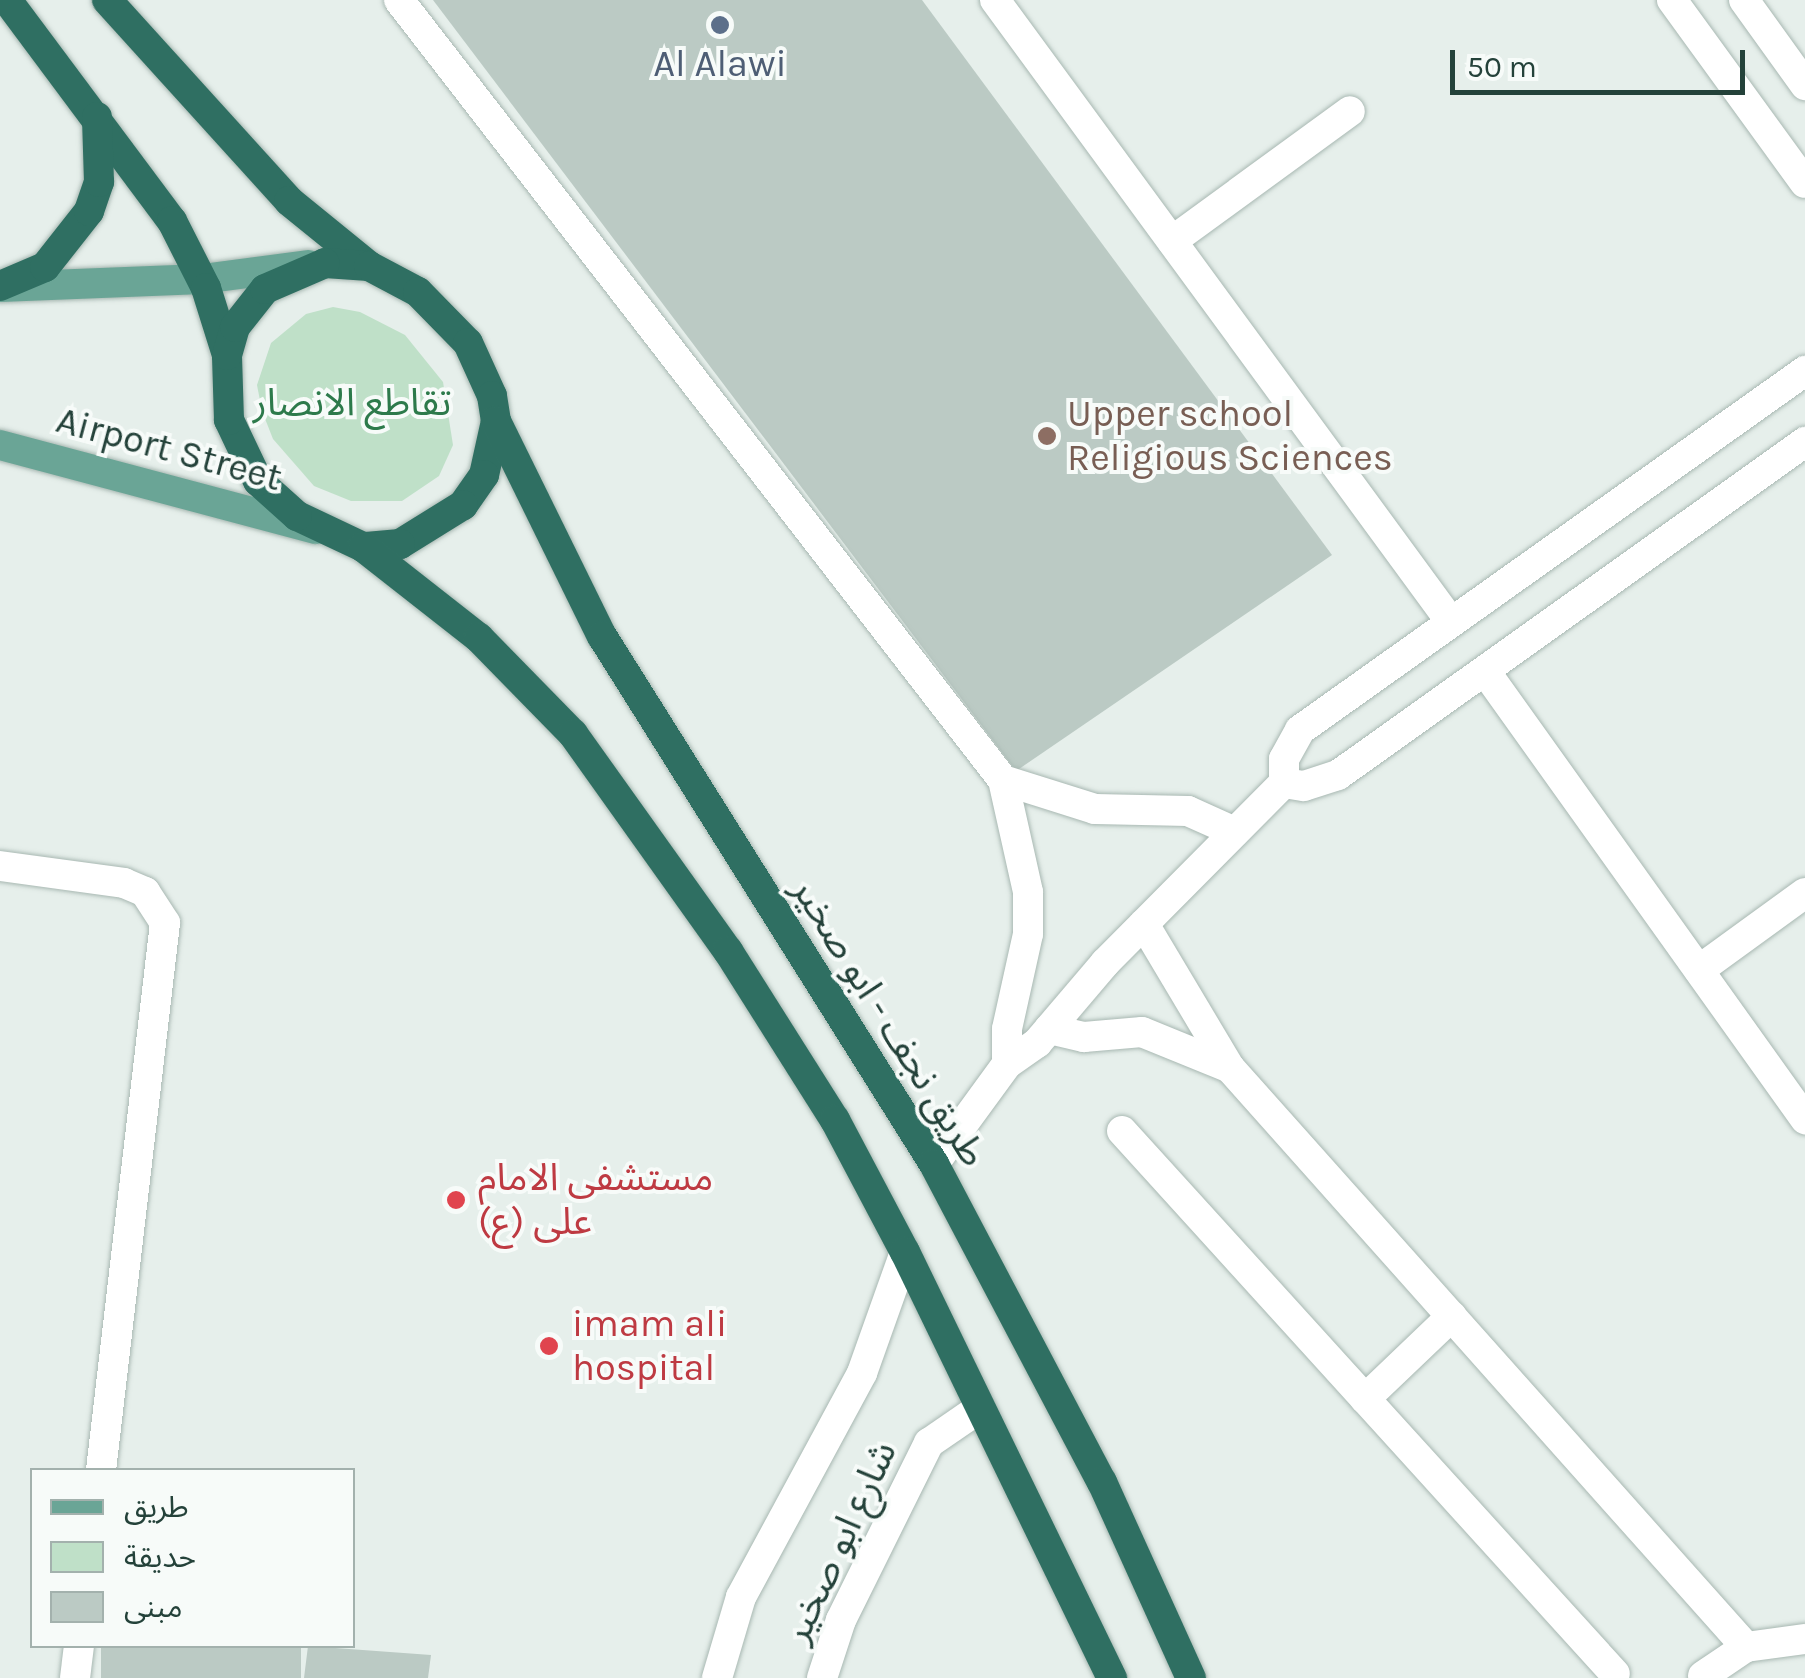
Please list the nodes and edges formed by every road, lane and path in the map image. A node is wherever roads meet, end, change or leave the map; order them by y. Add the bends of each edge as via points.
1 (7, 0) edge
2 (107, 0) edge
3 (399, 0) edge
4 (995, 0) edge
5 (1672, 0) edge
6 (1744, 0) edge
7 (1805, 84) edge
8 (1350, 111) dead end
9 (96, 114) junction
10 (1805, 183) edge
11 (1172, 240) junction
12 (325, 263) junction
13 (369, 266) junction
14 (202, 280) junction
15 (0, 286) edge
16 (226, 355) junction
17 (1805, 371) edge
18 (496, 421) junction
19 (1805, 442) edge
20 (0, 445) edge
21 (318, 529) junction
22 (363, 547) junction
23 (1451, 622) junction
24 (1484, 671) junction
25 (1003, 780) junction
26 (1284, 782) junction
27 (1235, 832) junction
28 (0, 866) edge
29 (1805, 893) edge
30 (1144, 924) junction
31 (1698, 970) junction
32 (1050, 1030) junction
33 (1007, 1064) junction
34 (1230, 1068) junction
35 (1805, 1119) edge
36 (1122, 1130) dead end
37 (934, 1164) junction
38 (905, 1252) junction
39 (1452, 1316) junction
40 (1365, 1399) junction
41 (980, 1408) junction
42 (101, 1468) edge
43 (1805, 1638) edge
44 (1746, 1647) junction
45 (79, 1648) edge
46 (1615, 1674) dead end
47 (1703, 1676) edge
48 (75, 1678) edge
49 (717, 1678) edge
50 (822, 1678) edge
51 (1112, 1678) edge
52 (1194, 1678) edge

1 - 9 highway
2 - 13 highway via 288,201
3 - 25 street
4 - 11 street
5 - 10 street
6 - 7 street
8 - 11 street
9 - 14 highway via 172,220
9 - 15 highway via 100,169 89,211 46,267
11 - 23 street
12 - 13 highway
12 - 14 main road
12 - 16 highway via 254,299
13 - 18 highway via 447,316 484,372
14 - 15 main road
14 - 16 highway
16 - 21 highway via 230,420 240,451 273,497
17 - 23 street
18 - 22 highway via 484,475 462,505 418,538
18 - 37 highway, طريق نجف - ابو صخير via 602,636
19 - 24 street
20 - 21 main road, Airport Street
21 - 22 highway
22 - 38 highway via 527,683 619,792 835,1120
23 - 26 street via 1300,730 1284,760
24 - 26 street via 1338,776 1304,786
24 - 31 street
25 - 27 street via 1095,809 1188,811
25 - 33 street via 1028,906
26 - 27 street
27 - 30 street
28 - 42 street via 124,883 144,892 165,923
29 - 31 street
30 - 32 street
30 - 34 street
31 - 35 street
32 - 33 street
32 - 34 street via 1084,1037 1142,1032
33 - 37 street
34 - 39 street
36 - 40 street
37 - 52 highway, طريق نجف - ابو صخير via 1102,1482
38 - 41 highway
38 - 49 street via 862,1373 741,1597
39 - 40 street
39 - 44 street
40 - 46 street
41 - 50 street, شارع ابو صخير via 929,1443 842,1620
41 - 51 highway
43 - 44 street
44 - 47 street
45 - 48 street

